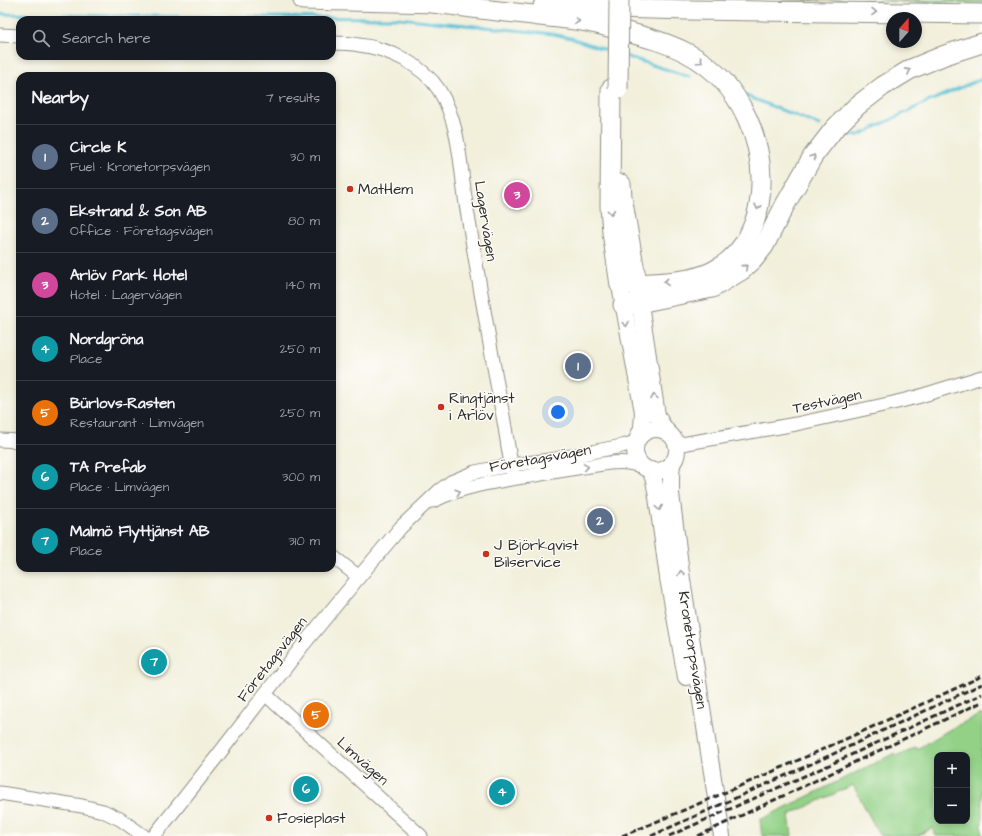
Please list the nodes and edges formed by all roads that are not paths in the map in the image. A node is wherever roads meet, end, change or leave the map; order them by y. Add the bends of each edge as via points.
1 (303, 0) edge
2 (612, 0) edge
3 (619, 0) edge
4 (427, 2) junction
5 (982, 14) edge
6 (0, 35) edge
7 (16, 36) edge
8 (336, 43) edge
9 (982, 43) edge
10 (614, 89) junction
11 (628, 284) junction
12 (631, 304) junction
13 (982, 377) edge
14 (672, 439) junction
15 (0, 440) edge
16 (637, 440) junction
17 (16, 441) edge
18 (672, 463) junction
19 (511, 465) junction
20 (646, 468) junction
21 (514, 478) junction
22 (422, 506) junction
23 (336, 559) edge
24 (359, 577) junction
25 (265, 694) junction
26 (0, 793) edge
27 (144, 836) edge
28 (154, 836) edge
29 (421, 836) edge
30 (713, 836) edge
31 (722, 836) edge

1 - 4 highway
2 - 10 highway
3 - 10 highway, bridge
4 -> 5 highway via 689,10
4 -> 11 highway via 593,23 644,37 674,47 707,66 723,81 736,99 757,144 760,168 760,198 751,232 733,257 720,268 703,276 680,281
6 - 7 street
8 - 19 street, Lagervägen via 374,48 409,62 433,82 449,109 457,140
12 -> 9 highway via 712,288 742,270 764,246 813,156 834,129 857,106 911,69
10 - 11 highway
11 - 12 main road
14 -> 12 main road via 657,415
12 -> 16 main road via 643,412 642,428
13 - 14 street, Testvägen via 917,397 796,424
14 - 16 main road via 661,429 652,429
14 - 18 main road via 677,451
15 - 17 street
16 - 19 street, Företagsvägen via 622,446
16 - 20 main road via 634,451 637,460
18 - 20 main road via 662,470
31 -> 18 main road, Kronetorpsvägen via 681,573 671,494
19 - 21 street, Lagervägen
19 - 22 street, Företagsvägen via 475,472 451,482
21 -> 20 street, Företagsvägen via 609,463 633,463
20 -> 30 main road, Kronetorpsvägen via 654,480 668,578
22 -> 21 street, Företagsvägen via 443,496
22 - 24 street, Företagsvägen via 400,527
23 - 24 street
24 - 25 street, Företagsvägen
25 - 28 street, Företagsvägen
25 - 29 street, Limvägen
26 - 27 street via 103,811 120,819

